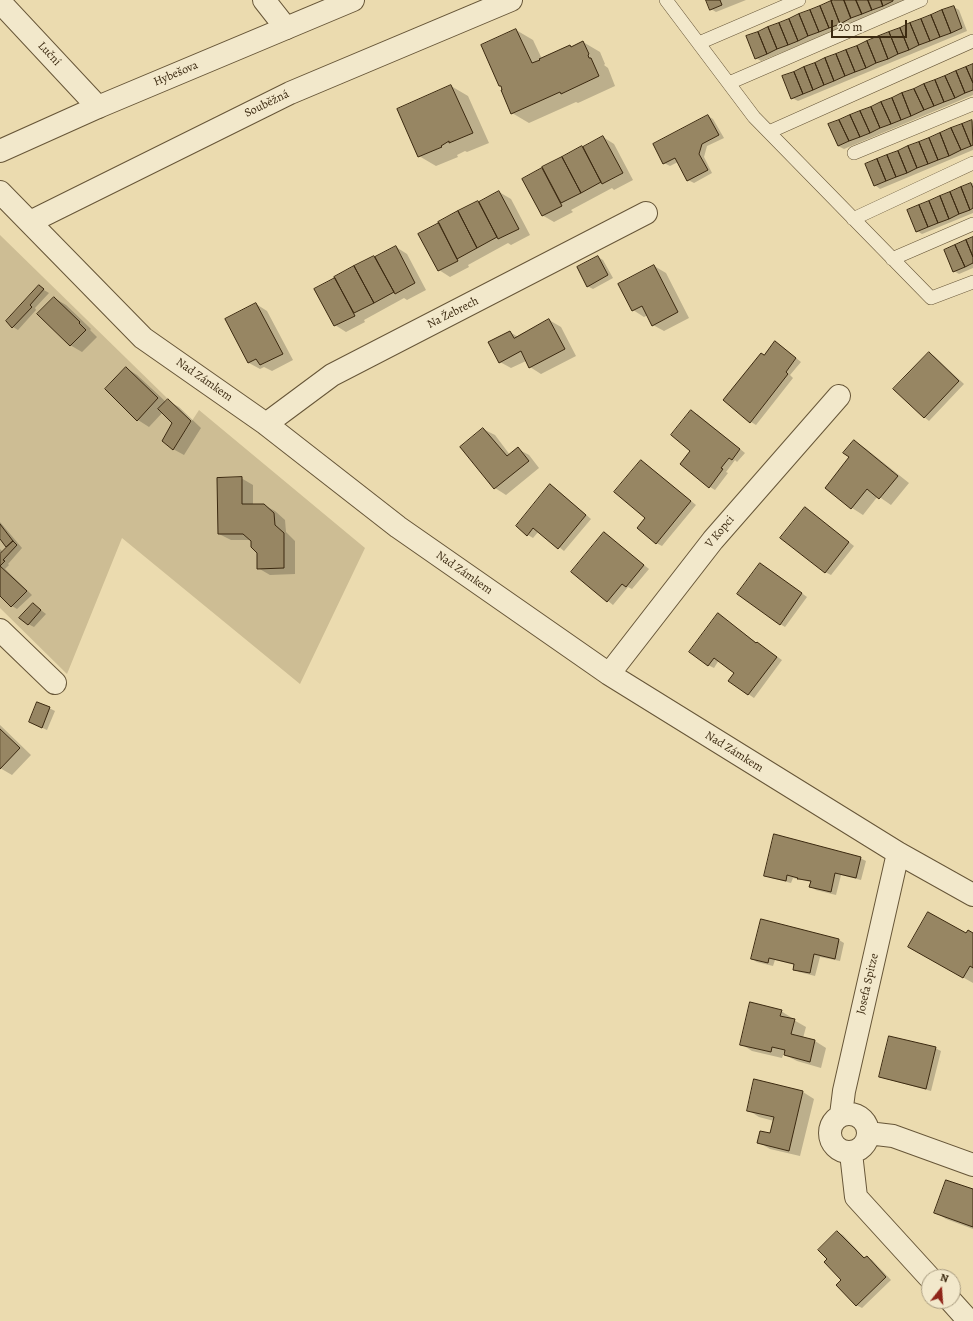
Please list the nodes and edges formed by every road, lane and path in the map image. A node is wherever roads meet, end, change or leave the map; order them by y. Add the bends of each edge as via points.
1 (264, 0) edge
2 (353, 0) edge
3 (511, 0) edge
4 (666, 0) edge
5 (799, 0) edge
6 (921, 0) edge
7 (0, 2) edge
8 (286, 28) junction
9 (973, 41) edge
10 (699, 44) junction
11 (729, 83) junction
12 (973, 104) edge
13 (98, 107) junction
14 (769, 132) junction
15 (0, 151) edge
16 (854, 153) dead end
17 (973, 163) edge
18 (0, 192) edge
19 (646, 213) dead end
20 (853, 219) junction
21 (30, 222) junction
22 (973, 224) edge
23 (892, 259) junction
24 (973, 282) edge
25 (840, 396) dead end
26 (266, 424) junction
27 (0, 630) edge
28 (609, 674) junction
29 (54, 683) dead end
30 (898, 853) junction
31 (973, 895) edge
32 (841, 1115) junction
33 (868, 1132) junction
34 (851, 1153) junction
35 (973, 1165) edge
36 (922, 1269) edge
37 (958, 1309) edge
38 (969, 1321) edge

1 - 8 street
2 - 8 street, Hybešova
3 - 21 street, Souběžná via 290,93
4 - 10 lane
5 - 10 lane
6 - 11 lane
7 - 13 street, Luční
8 - 13 street, Hybešova
9 - 14 lane
10 - 11 lane
11 - 14 lane via 754,117
12 - 16 lane
13 - 15 street, Hybešova
14 - 20 lane
17 - 20 lane
18 - 21 street, Nad Zámkem
19 - 26 street, Na Žebrech via 332,375
20 - 23 lane
21 - 26 street, Nad Zámkem via 143,338
22 - 23 lane
23 - 24 lane via 931,298
25 - 28 street, V Kopci via 713,540
26 - 28 street, Nad Zámkem via 398,527
27 - 29 street
28 - 30 street, Nad Zámkem
30 - 31 street, Nad Zámkem
30 - 32 street, Josefa Spitze via 844,1091
32 - 33 street via 852,1113 862,1118
32 - 34 street via 832,1122 830,1138 840,1151
33 - 34 street via 861,1148
33 - 35 street via 893,1136
34 - 36 street via 856,1197
37 - 38 street

